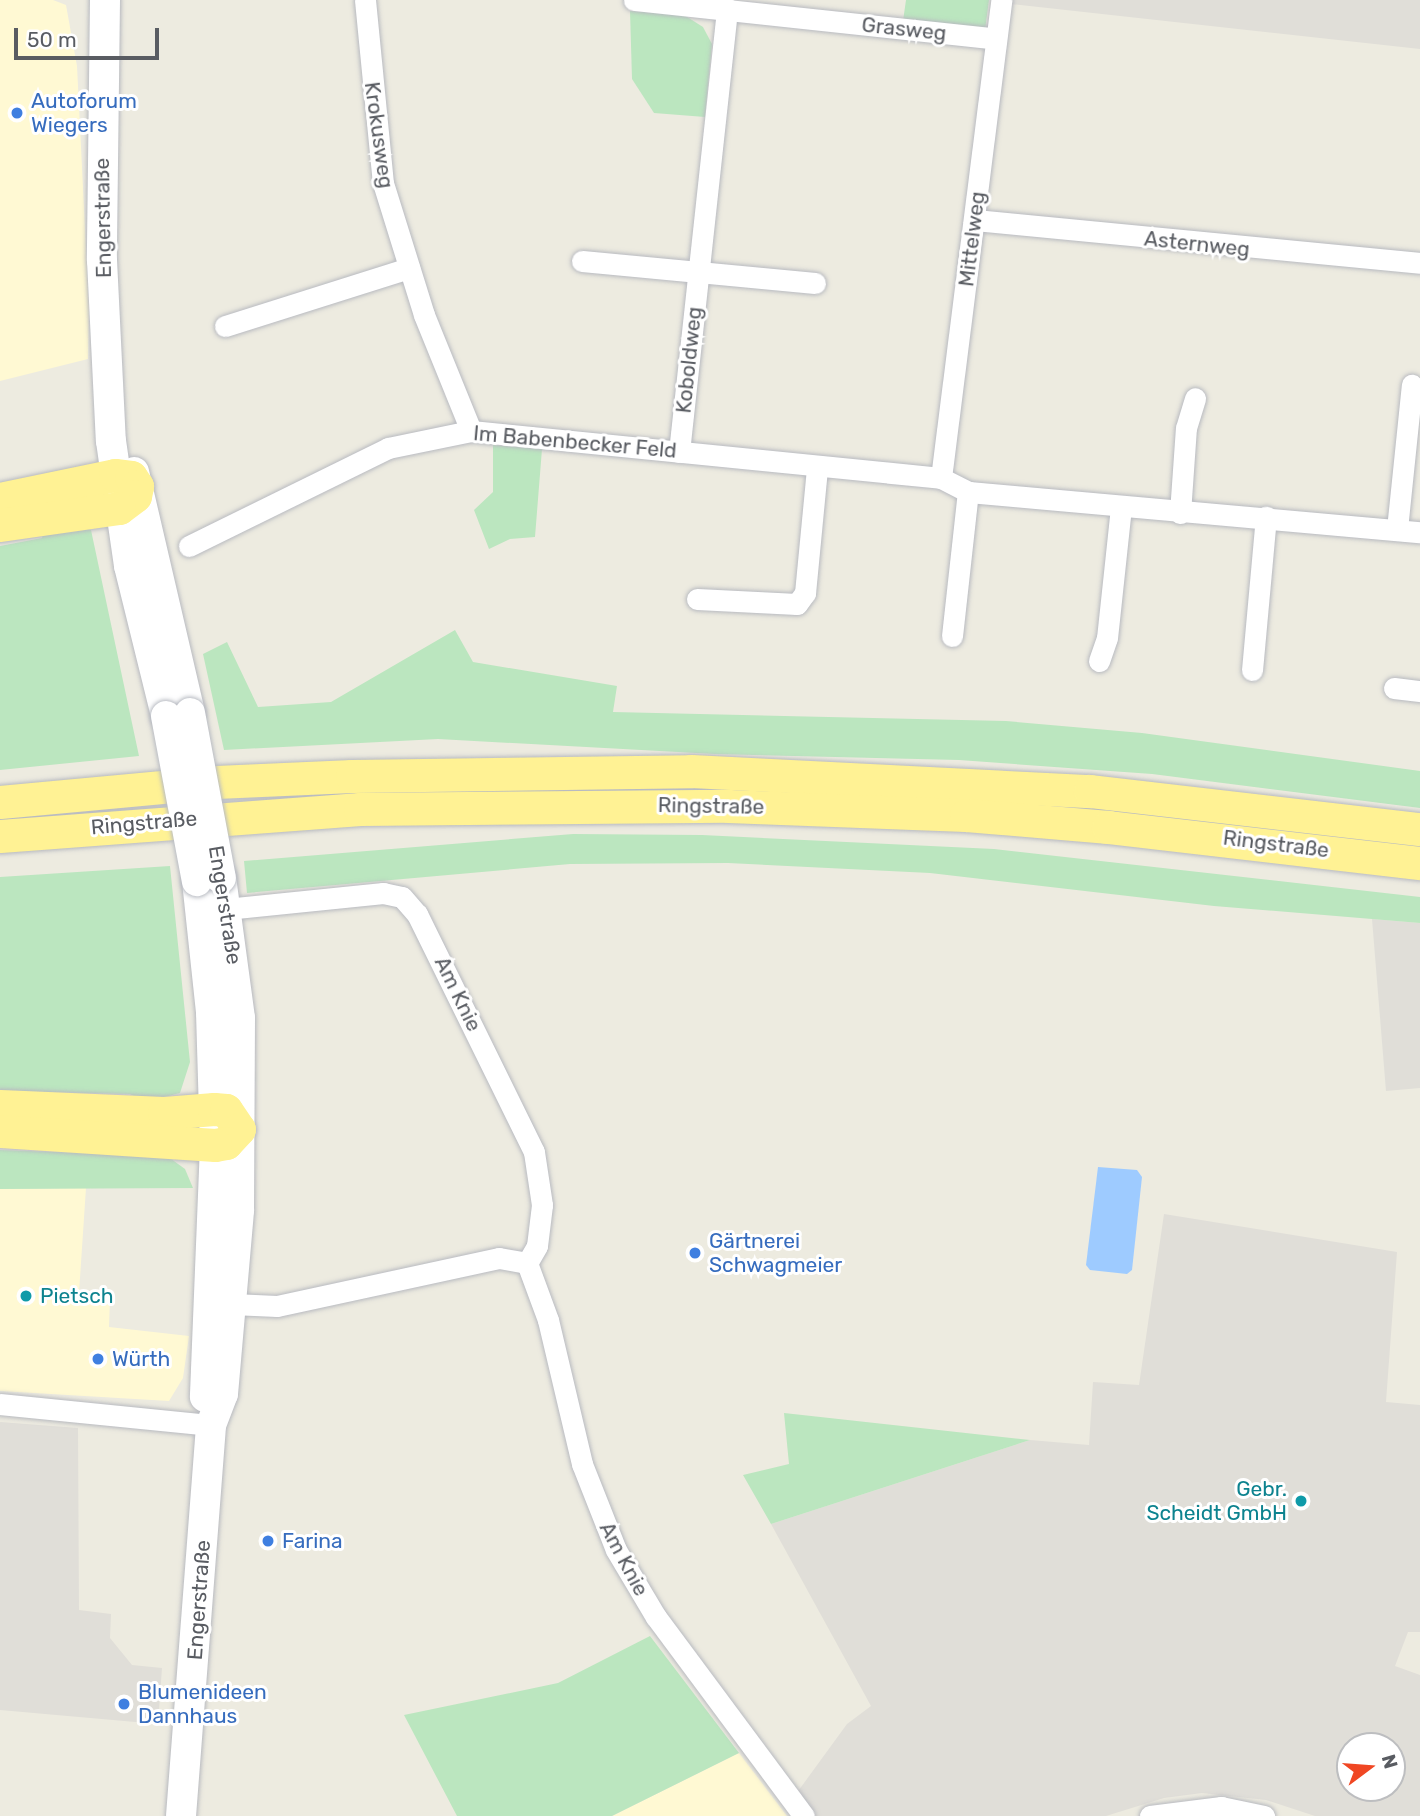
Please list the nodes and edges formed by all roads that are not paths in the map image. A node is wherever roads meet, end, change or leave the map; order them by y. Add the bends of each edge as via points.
1 (105, 0) edge
2 (365, 0) edge
3 (634, 0) edge
4 (1001, 0) edge
5 (727, 9) junction
6 (812, 9) edge
7 (996, 38) junction
8 (975, 220) junction
9 (582, 261) dead end
10 (1420, 263) edge
11 (410, 268) junction
12 (699, 269) junction
13 (815, 283) dead end
14 (225, 326) dead end
15 (1412, 386) dead end
16 (1195, 398) dead end
17 (471, 431) junction
18 (680, 452) junction
19 (817, 467) junction
20 (941, 478) junction
21 (124, 489) junction
22 (968, 492) junction
23 (0, 499) edge
24 (1121, 507) junction
25 (1180, 513) junction
26 (1266, 517) junction
27 (0, 525) edge
28 (1396, 529) junction
29 (1420, 532) edge
30 (189, 546) dead end
31 (698, 599) dead end
32 (951, 636) dead end
33 (1099, 661) dead end
34 (1252, 670) dead end
35 (1394, 688) dead end
36 (1420, 691) edge
37 (0, 802) edge
38 (1420, 829) edge
39 (7, 839) edge
40 (1420, 863) edge
41 (209, 880) junction
42 (226, 909) junction
43 (0, 1106) edge
44 (223, 1127) junction
45 (0, 1132) edge
46 (527, 1263) junction
47 (232, 1304) junction
48 (0, 1404) edge
49 (211, 1425) junction
50 (181, 1816) edge
51 (804, 1816) edge
52 (1150, 1816) edge
53 (1264, 1816) edge

1 - 21 main road, Engerstraße via 102,260
2 - 11 street, Krokusweg via 383,183
3 - 5 street, Grasweg
4 - 7 street, Mittelweg
5 - 6 street, Grasweg
5 - 12 street, Koboldweg
6 - 7 street, Grasweg
7 - 8 street, Mittelweg
8 - 10 street, Asternweg
8 - 20 street, Mittelweg
9 - 12 street
11 - 14 street
11 - 17 street, Krokusweg
12 - 13 street
12 - 18 street, Koboldweg
15 - 28 street
16 - 25 street via 1186,428
17 - 18 street, Im Babenbecker Feld
17 - 30 street, Im Babenbecker Feld via 388,448
18 - 19 street, Im Babenbecker Feld
19 - 20 street, Im Babenbecker Feld
19 - 31 street via 805,593 797,604
20 - 22 street, Im Babenbecker Feld
21 - 23 highway
21 - 27 highway
21 - 41 main road, Engerstraße, bridge via 178,715
22 - 24 street, Im Babenbecker Feld
22 - 32 street
24 - 25 street, Im Babenbecker Feld
24 - 33 street via 1107,638
25 - 26 street, Im Babenbecker Feld
26 - 28 street, Im Babenbecker Feld
26 - 34 street
28 - 29 street, Im Babenbecker Feld
35 - 36 street
37 - 38 highway, Ringstraße via 216,782 691,771 1077,790
39 - 40 highway, Ringstraße via 360,809 729,806 966,815
41 - 42 main road, Engerstraße
41 - 44 main road, Engerstraße via 211,1012
42 - 44 main road, Engerstraße via 240,1018
42 - 46 street, Am Knie via 383,893 402,897 417,914 534,1152 542,1205 537,1246
43 - 44 highway via 164,1113
44 - 45 highway
44 - 47 main road, Engerstraße
44 - 49 main road, Engerstraße via 204,1393
46 - 47 street via 499,1258 276,1306
46 - 51 street, Am Knie via 548,1320 582,1464 616,1550 656,1617
47 - 49 main road, Engerstraße via 223,1394
48 - 49 street
49 - 50 main road, Engerstraße
52 - 53 street via 1221,1807

